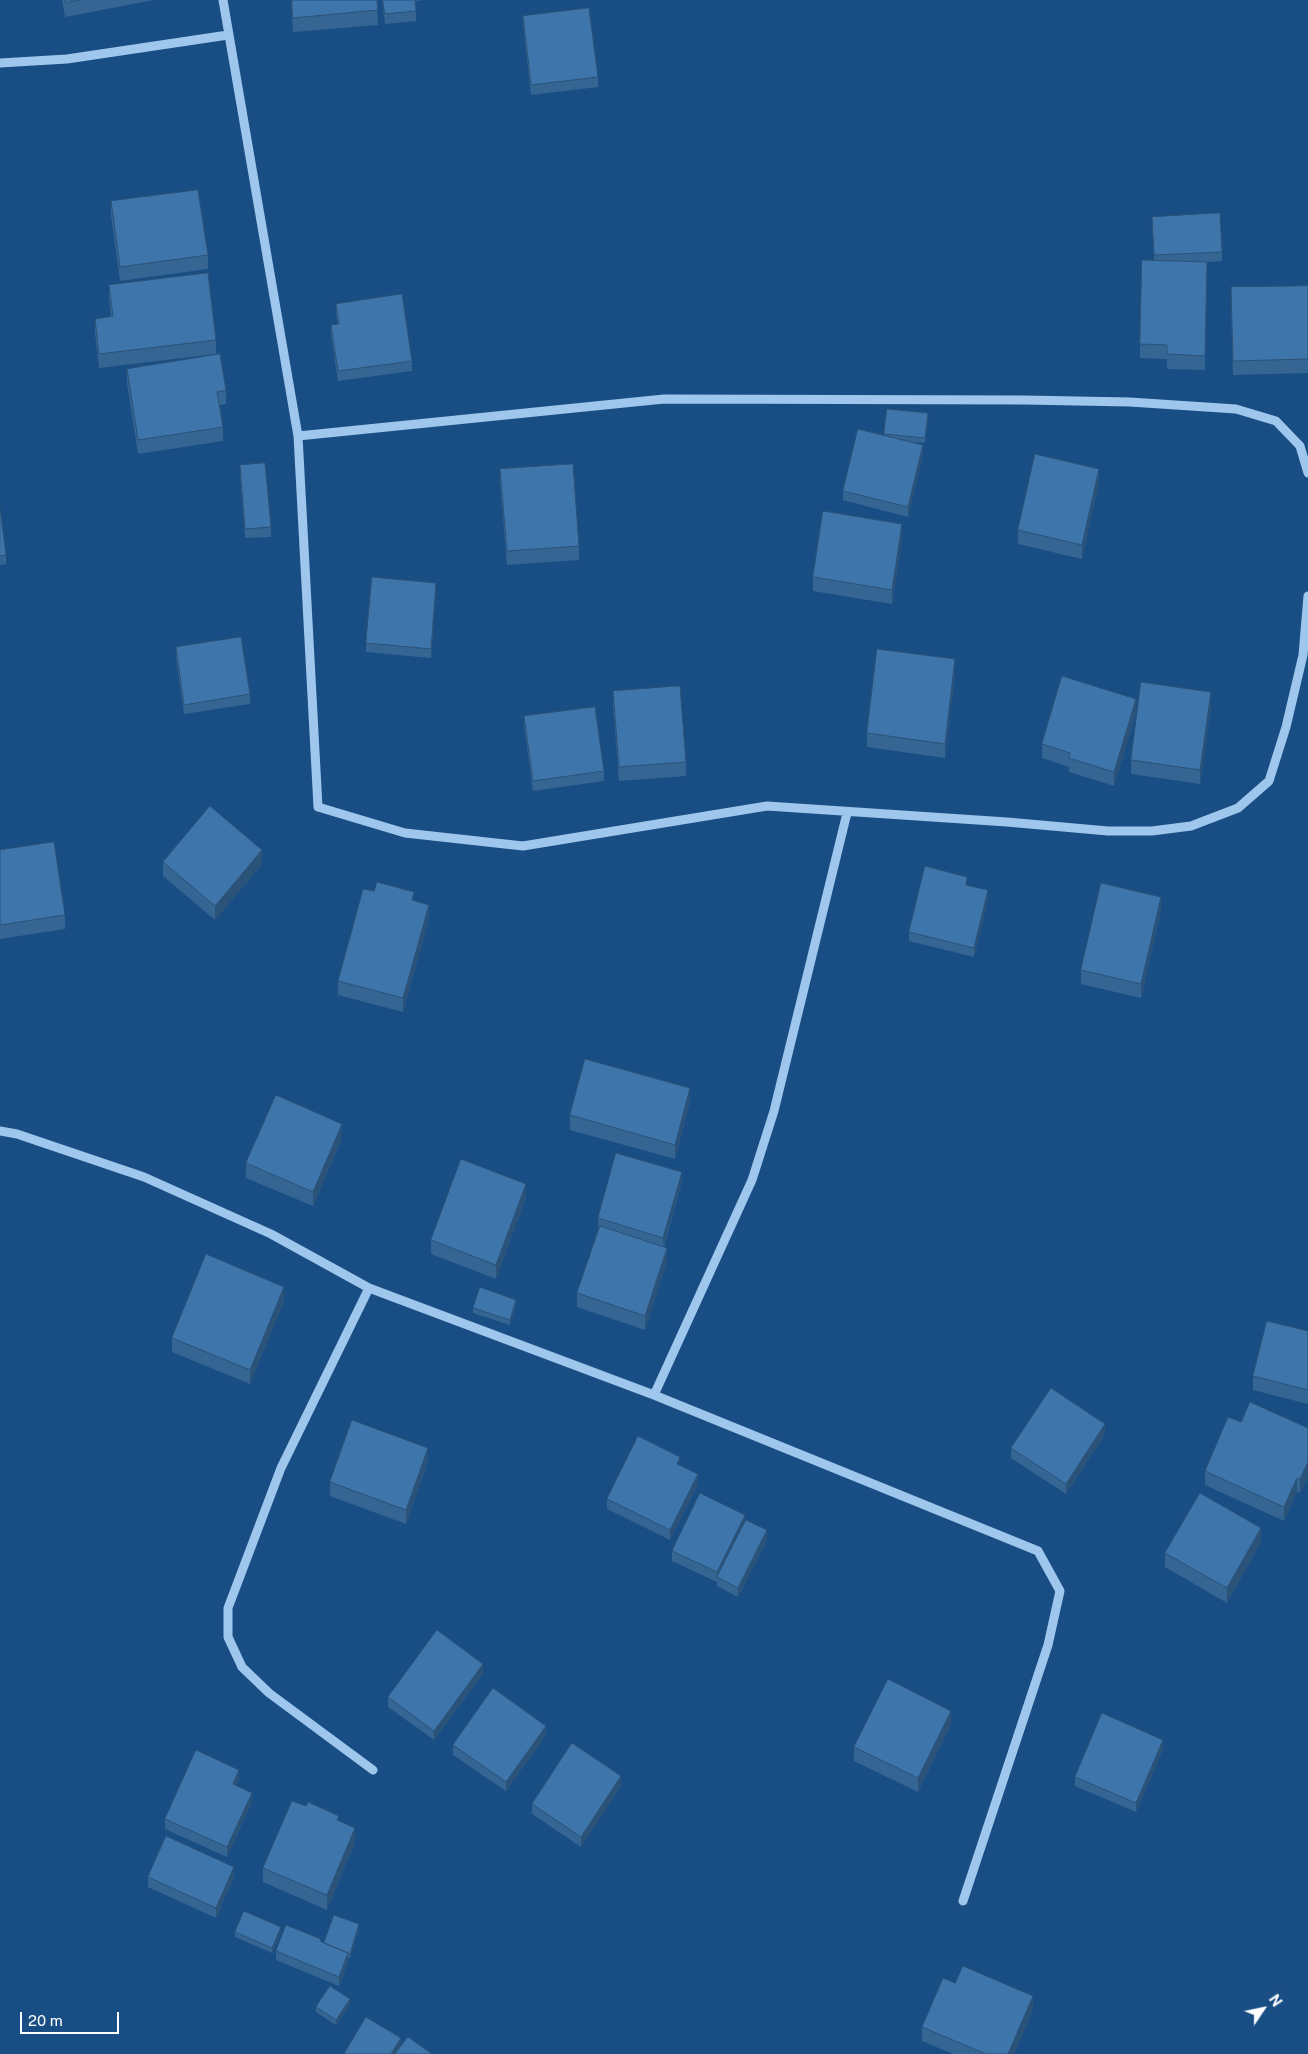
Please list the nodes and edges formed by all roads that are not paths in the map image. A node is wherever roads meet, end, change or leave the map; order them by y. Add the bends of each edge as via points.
1 (223, 0) edge
2 (228, 35) junction
3 (0, 64) edge
4 (298, 436) junction
5 (1308, 473) edge
6 (1308, 596) edge
7 (847, 813) junction
8 (0, 1130) edge
9 (369, 1288) junction
10 (654, 1395) junction
11 (372, 1770) dead end
12 (963, 1900) dead end

1 - 2 street
2 - 3 street via 68,59
2 - 4 street
4 - 5 street via 664,399 1130,402 1236,409 1276,421 1300,446
4 - 7 street via 318,807 405,833 523,846 767,806
6 - 7 street via 1303,656 1269,781 1238,808 1191,826 1152,831 1108,831
7 - 10 street via 774,1110 752,1180
8 - 9 street via 144,1177 271,1234
9 - 10 street
9 - 11 street via 281,1468 228,1608 228,1637 242,1667 269,1693
10 - 12 street via 1038,1551 1060,1591 1048,1645

